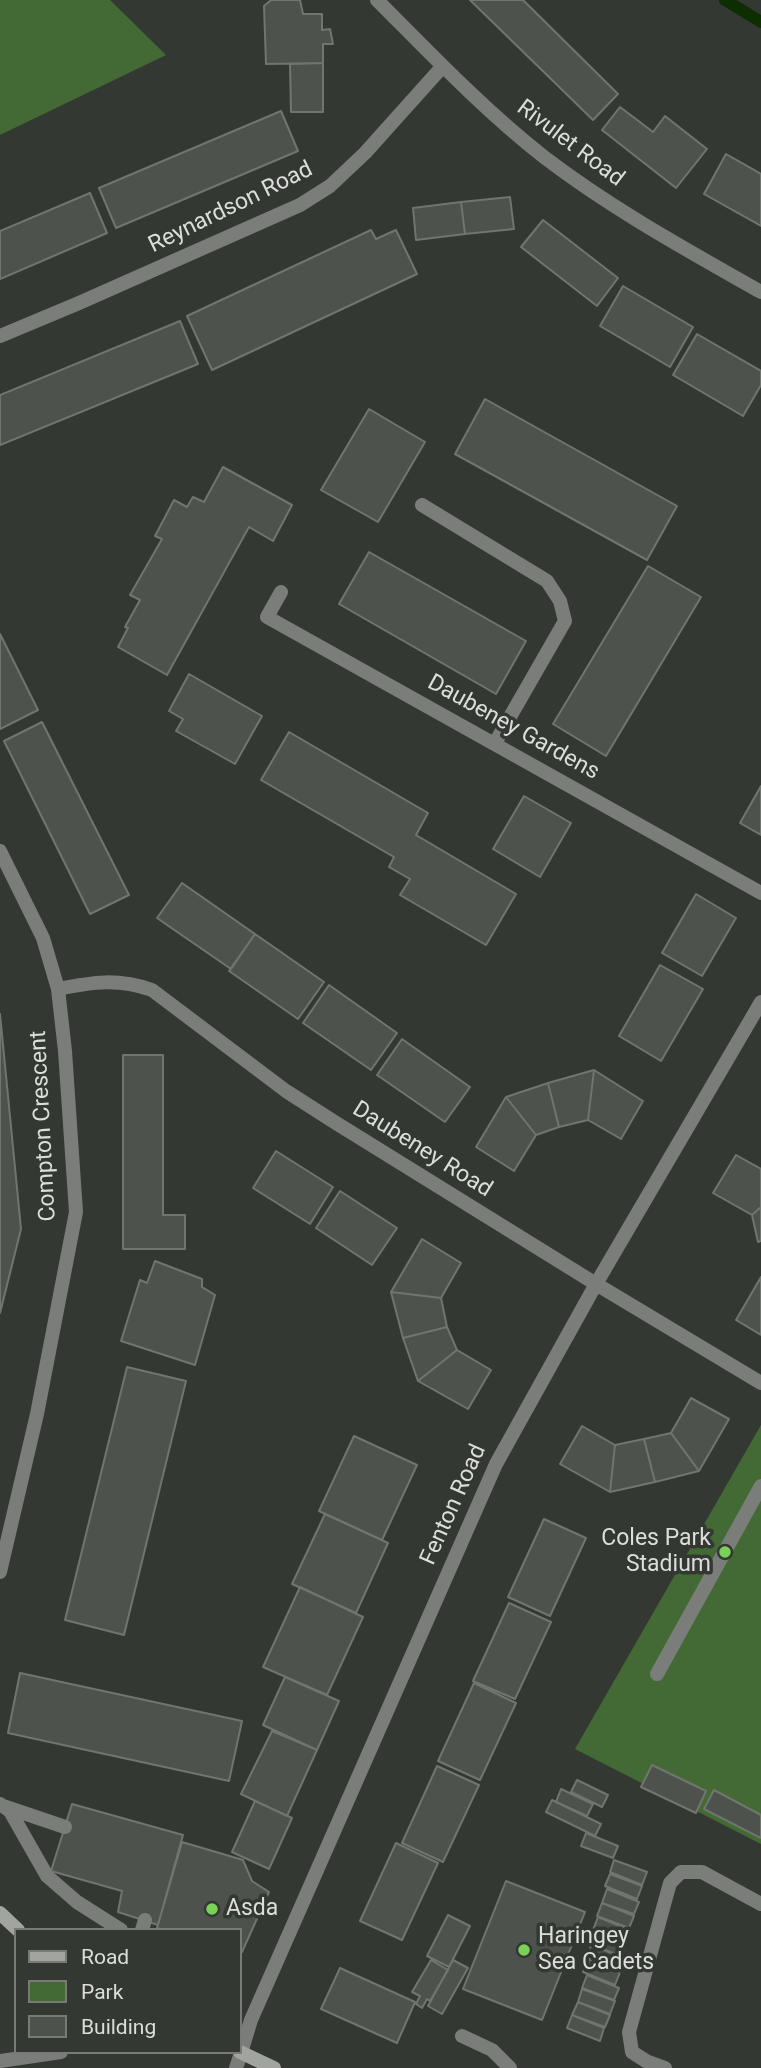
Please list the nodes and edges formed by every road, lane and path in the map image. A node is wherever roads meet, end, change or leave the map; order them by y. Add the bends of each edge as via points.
1 (377, 0) edge
2 (443, 66) junction
3 (761, 292) edge
4 (0, 336) edge
5 (422, 505) dead end
6 (281, 592) dead end
7 (495, 743) junction
8 (0, 851) edge
9 (761, 893) edge
10 (58, 989) junction
11 (761, 1002) edge
12 (596, 1284) junction
13 (761, 1383) edge
14 (761, 1486) edge
15 (0, 1572) edge
16 (657, 1674) dead end
17 (1, 1805) edge
18 (65, 1827) dead end
19 (761, 1904) edge
20 (0, 1913) edge
21 (17, 1928) edge
22 (118, 1928) edge
23 (462, 2036) dead end
24 (242, 2046) edge
25 (242, 2053) edge
26 (47, 2054) edge
27 (0, 2061) edge
28 (274, 2068) edge
29 (510, 2068) edge
30 (665, 2068) edge

1 - 2 street, Rivulet Road
2 - 3 street, Rivulet Road via 478,102 545,157 631,218
2 - 4 street, Reynardson Road via 365,153 330,186 300,205
5 - 7 street via 547,581 560,601 565,621
6 - 7 street, Daubeney Gardens via 267,617
7 - 9 street, Daubeney Gardens
8 - 10 street, Compton Crescent via 43,938
10 - 12 street, Daubeney Road via 105,981 152,990 286,1091
10 - 15 street, Compton Crescent via 76,1212 37,1414
11 - 12 street, Fenton Road
12 - 13 street, Daubeney Road
12 - 24 street, Fenton Road via 496,1464
14 - 16 street
17 - 18 street
17 - 22 street via 10,1811 53,1882
19 - 30 street via 702,1872 681,1872 670,1883 629,2032 632,2052
20 - 21 street
23 - 29 street via 492,2050
25 - 28 street
26 - 27 street

